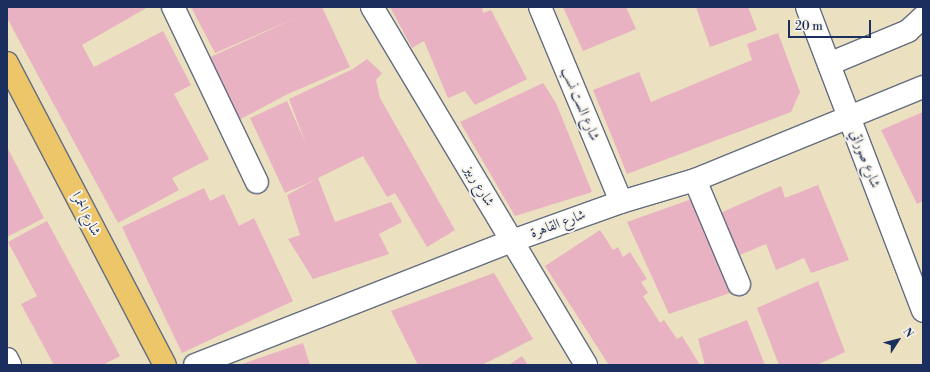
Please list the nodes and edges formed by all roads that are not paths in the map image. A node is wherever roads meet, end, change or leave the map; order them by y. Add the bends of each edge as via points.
1 (173, 7) edge
2 (372, 7) edge
3 (540, 7) edge
4 (807, 7) edge
5 (923, 17) edge
6 (7, 63) edge
7 (829, 64) junction
8 (923, 88) edge
9 (849, 119) junction
10 (696, 180) junction
11 (257, 182) dead end
12 (621, 202) junction
13 (512, 241) junction
14 (739, 284) dead end
15 (923, 311) edge
16 (7, 359) edge
17 (10, 365) edge
18 (165, 365) edge
19 (195, 365) edge
20 (586, 365) edge

1 - 11 street
2 - 13 street, شارع ربيز
3 - 12 street, شارع الست نسب
4 - 7 street, شارع صوراتي
5 - 7 street via 908,31
6 - 18 main road, شارع الحمرا
7 - 9 street, شارع صوراتي
8 - 9 street, شارع القاهرة
9 - 10 street, شارع القاهرة
9 - 15 street, شارع صوراتي
10 - 12 street, شارع القاهرة
10 - 14 street
12 - 13 street, شارع القاهرة
13 - 19 street, شارع القاهرة
13 - 20 street, شارع ربيز
16 - 17 street

